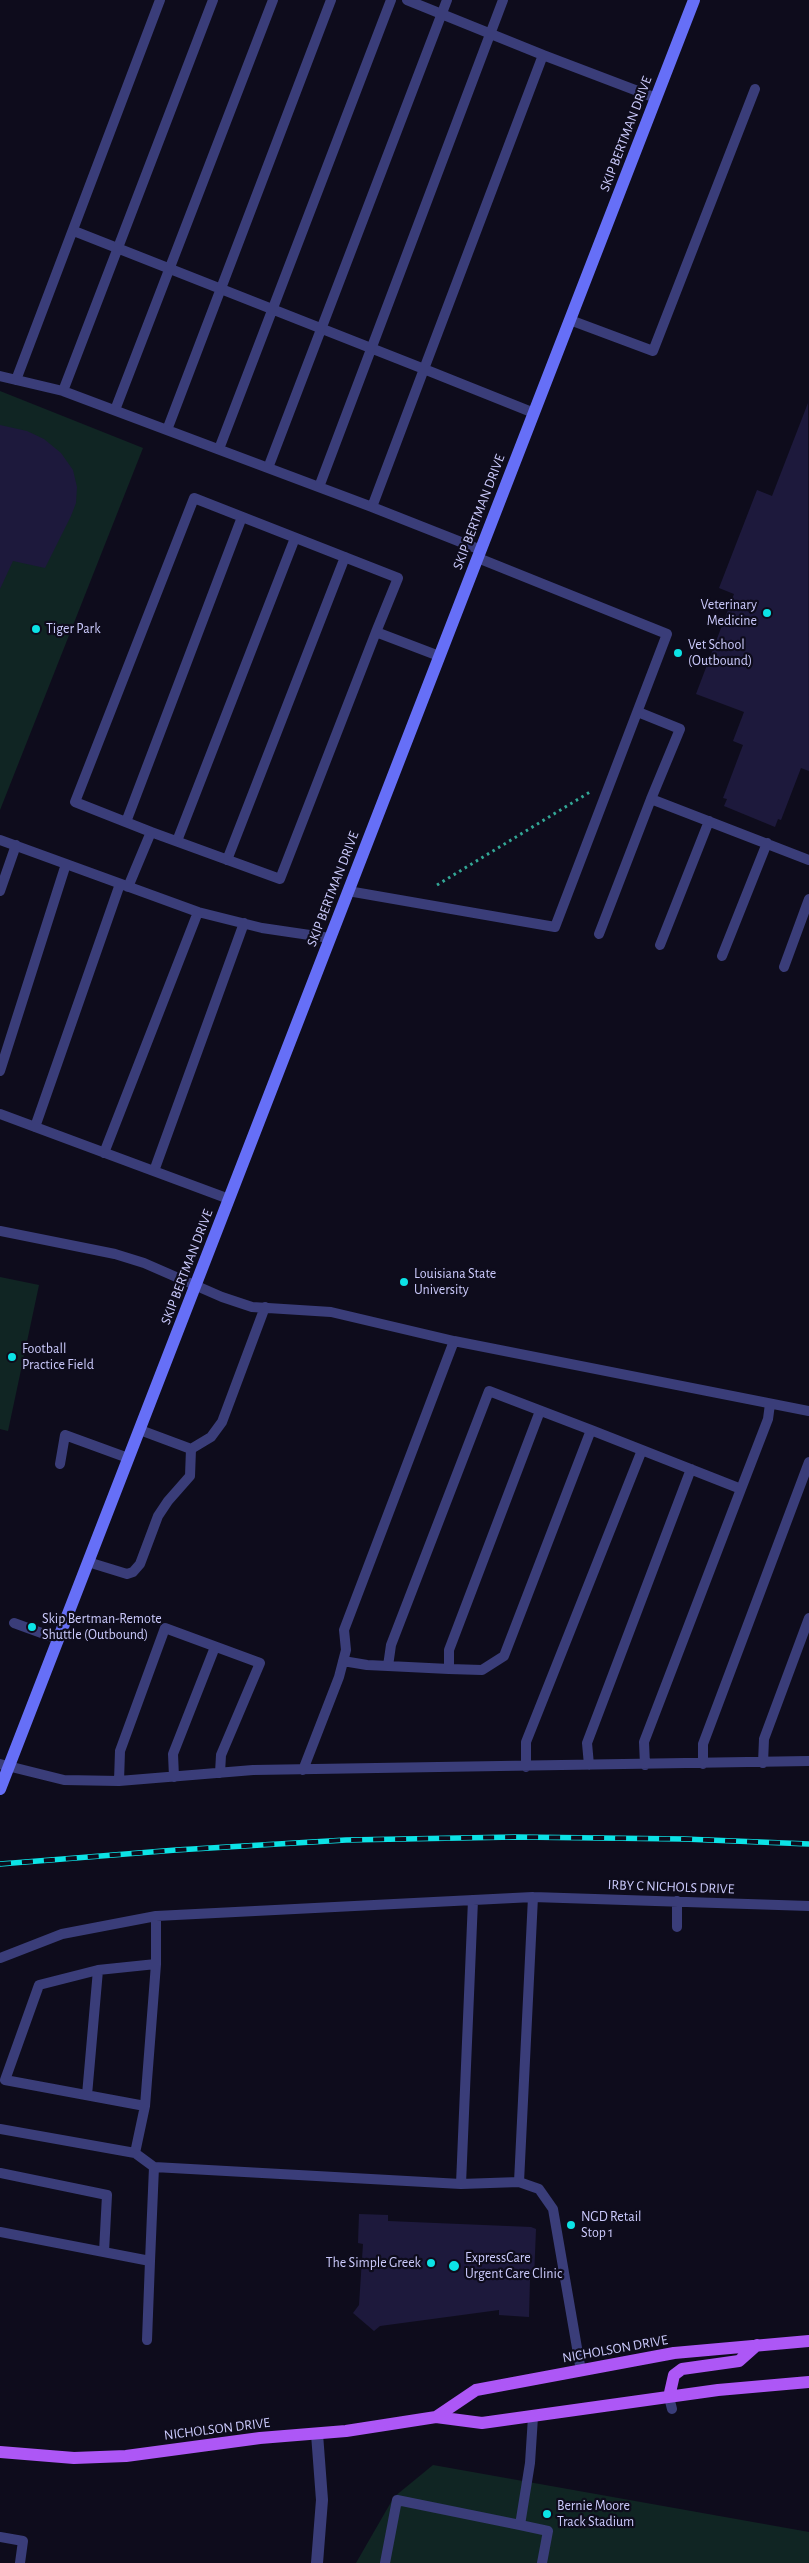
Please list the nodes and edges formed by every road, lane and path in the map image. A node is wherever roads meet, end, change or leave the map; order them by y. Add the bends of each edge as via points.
1 (160, 0) edge
2 (213, 0) edge
3 (273, 0) edge
4 (331, 0) edge
5 (390, 0) edge
6 (408, 0) edge
7 (447, 0) edge
8 (503, 0) edge
9 (694, 0) edge
10 (442, 14) junction
11 (490, 34) junction
12 (543, 55) junction
13 (755, 89) dead end
14 (656, 98) junction
15 (74, 231) junction
16 (117, 248) junction
17 (170, 268) junction
18 (221, 288) junction
19 (271, 308) junction
20 (570, 320) junction
21 (320, 328) junction
22 (371, 348) junction
23 (424, 369) junction
24 (0, 376) edge
25 (16, 380) junction
26 (63, 391) junction
27 (115, 410) junction
28 (534, 413) junction
29 (167, 430) junction
30 (219, 449) junction
31 (268, 468) junction
32 (319, 487) junction
33 (372, 507) junction
34 (242, 517) junction
35 (295, 538) junction
36 (479, 554) junction
37 (345, 557) junction
38 (376, 632) junction
39 (439, 656) junction
40 (638, 712) junction
41 (593, 790) dead end
42 (651, 799) junction
43 (709, 821) junction
44 (126, 822) junction
45 (151, 832) junction
46 (0, 840) edge
47 (177, 841) junction
48 (767, 843) junction
49 (16, 846) junction
50 (227, 860) junction
51 (809, 860) edge
52 (66, 864) junction
53 (124, 886) junction
54 (437, 886) dead end
55 (0, 891) edge
56 (348, 891) junction
57 (809, 899) edge
58 (198, 912) junction
59 (244, 923) junction
60 (599, 934) dead end
61 (330, 938) junction
62 (660, 945) dead end
63 (722, 956) dead end
64 (784, 967) dead end
65 (0, 1071) edge
66 (0, 1114) edge
67 (35, 1127) junction
68 (104, 1153) junction
69 (154, 1171) junction
70 (229, 1199) junction
71 (0, 1231) edge
72 (196, 1284) junction
73 (265, 1307) junction
74 (454, 1341) junction
75 (770, 1404) junction
76 (540, 1411) junction
77 (809, 1412) edge
78 (140, 1430) junction
79 (592, 1430) junction
80 (191, 1449) junction
81 (642, 1450) junction
82 (128, 1458) junction
83 (809, 1462) edge
84 (60, 1464) dead end
85 (691, 1469) junction
86 (740, 1489) junction
87 (88, 1562) junction
88 (809, 1618) edge
89 (14, 1623) dead end
90 (58, 1639) junction
91 (215, 1647) junction
92 (343, 1662) junction
93 (388, 1666) junction
94 (449, 1669) junction
95 (809, 1761) edge
96 (763, 1763) junction
97 (703, 1764) junction
98 (589, 1765) junction
99 (646, 1765) junction
100 (4, 1766) edge
101 (526, 1766) junction
102 (303, 1770) junction
103 (220, 1773) junction
104 (174, 1777) junction
105 (119, 1781) junction
106 (0, 1789) edge
107 (533, 1897) junction
108 (473, 1900) junction
109 (677, 1901) junction
110 (809, 1906) edge
111 (156, 1916) junction
112 (677, 1927) dead end
113 (0, 1958) edge
114 (156, 1964) junction
115 (98, 1970) junction
116 (87, 2095) junction
117 (145, 2106) junction
118 (0, 2129) edge
119 (135, 2153) junction
120 (154, 2167) junction
121 (0, 2173) edge
122 (520, 2182) junction
123 (461, 2184) junction
124 (0, 2232) edge
125 (104, 2252) junction
126 (150, 2261) junction
127 (147, 2340) dead end
128 (809, 2341) edge
129 (757, 2346) junction
130 (581, 2371) junction
131 (809, 2382) edge
132 (670, 2403) junction
133 (533, 2416) junction
134 (436, 2417) junction
135 (317, 2434) junction
136 (0, 2452) edge
137 (520, 2525) junction
138 (0, 2537) edge
139 (20, 2563) edge
140 (317, 2563) edge
141 (385, 2563) edge
142 (542, 2563) edge

1 - 15 lane
2 - 16 lane
3 - 17 lane
4 - 18 lane
5 - 19 lane
6 - 10 lane
7 - 10 lane
8 - 11 lane
9 - 14 street, SKIP BERTMAN DRIVE
10 - 11 lane
10 - 21 lane
11 - 12 lane
11 - 22 lane
12 - 14 lane
12 - 23 lane
13 - 20 lane via 653,351
14 - 20 street, SKIP BERTMAN DRIVE
15 - 16 lane
15 - 25 lane
16 - 17 lane
16 - 26 lane
17 - 18 lane
17 - 27 lane
18 - 19 lane
18 - 29 lane
19 - 21 lane
19 - 30 lane
20 - 28 street, SKIP BERTMAN DRIVE
21 - 22 lane
21 - 31 lane
22 - 23 lane
22 - 32 lane
23 - 28 lane
23 - 33 lane
24 - 25 lane
25 - 26 lane
26 - 27 lane
27 - 29 lane
28 - 36 street, SKIP BERTMAN DRIVE
29 - 30 lane
30 - 31 lane
31 - 32 lane
32 - 33 lane
33 - 36 lane
34 - 35 lane
34 - 44 lane
34 - 44 lane via 194,498 75,802
35 - 37 lane
35 - 47 lane
36 - 39 street, SKIP BERTMAN DRIVE
36 - 40 lane via 668,634
37 - 38 lane via 398,578
37 - 50 lane
38 - 39 lane
38 - 50 lane via 280,879
39 - 56 street, SKIP BERTMAN DRIVE
40 - 42 lane via 680,728
40 - 56 lane via 555,927
41 - 54 path
42 - 43 lane
42 - 60 lane
43 - 48 lane
43 - 62 lane
44 - 45 lane
45 - 47 lane
45 - 53 lane
46 - 49 lane
47 - 50 lane
48 - 51 lane
48 - 63 lane
49 - 52 lane
49 - 55 lane
52 - 53 lane
52 - 65 lane
53 - 58 lane
53 - 67 lane
56 - 61 street, SKIP BERTMAN DRIVE
57 - 64 lane
58 - 59 lane
58 - 68 lane
59 - 61 lane
59 - 69 lane
61 - 70 street, SKIP BERTMAN DRIVE
66 - 67 lane
67 - 68 lane
68 - 69 lane
69 - 70 lane
70 - 72 street, SKIP BERTMAN DRIVE
71 - 72 lane via 115,1254
72 - 73 lane via 222,1297 252,1307
72 - 78 street, SKIP BERTMAN DRIVE
73 - 74 lane via 331,1312
73 - 80 lane via 222,1422 211,1437
74 - 75 lane
74 - 92 lane via 344,1630 346,1650
75 - 77 lane
75 - 86 lane via 768,1419
76 - 79 lane
76 - 93 lane via 489,1391 391,1645
76 - 94 lane via 449,1650
78 - 80 lane
78 - 82 street, SKIP BERTMAN DRIVE
79 - 81 lane
79 - 94 lane via 504,1656 482,1670
80 - 87 lane via 190,1476 158,1516 134,1572 127,1574
81 - 85 lane
81 - 101 lane via 526,1742
82 - 84 lane via 65,1435
82 - 87 street, SKIP BERTMAN DRIVE
83 - 97 lane via 702,1744
85 - 86 lane
85 - 98 lane via 587,1743
86 - 99 lane via 644,1742
87 - 90 street, SKIP BERTMAN DRIVE
88 - 96 lane via 764,1739
89 - 90 lane
90 - 100 street, SKIP BERTMAN DRIVE
91 - 103 lane via 260,1663 221,1755
91 - 104 lane via 174,1754
91 - 105 lane via 165,1628 120,1751
92 - 93 lane
92 - 102 lane
93 - 94 lane
95 - 96 lane
96 - 97 lane
97 - 99 lane
98 - 99 lane
98 - 101 lane
100 - 105 lane via 64,1780
100 - 106 street, SKIP BERTMAN DRIVE
101 - 102 lane
102 - 103 lane
103 - 104 lane
104 - 105 lane
107 - 108 lane, IRBY C NICHOLS DRIVE
107 - 109 lane, IRBY C NICHOLS DRIVE
107 - 122 lane
108 - 111 lane, IRBY C NICHOLS DRIVE
108 - 123 lane
109 - 110 lane, IRBY C NICHOLS DRIVE
109 - 112 lane
111 - 113 lane, IRBY C NICHOLS DRIVE via 62,1934
111 - 114 lane
114 - 115 lane
114 - 117 lane
115 - 116 lane
115 - 116 lane via 39,1985 5,2080
116 - 117 lane
117 - 119 lane
118 - 119 lane
119 - 120 lane
120 - 123 lane
120 - 126 lane
121 - 125 lane via 107,2195
122 - 123 lane
122 - 130 lane via 539,2189 553,2209
124 - 125 lane
125 - 126 lane
126 - 127 lane
128 - 129 main road, NICHOLSON DRIVE
129 - 130 main road, NICHOLSON DRIVE via 674,2353
129 - 132 main road via 739,2361 682,2369 674,2375
130 - 134 main road, NICHOLSON DRIVE via 476,2390
131 - 132 main road, NICHOLSON DRIVE via 718,2390
132 - 133 main road, NICHOLSON DRIVE
133 - 134 main road, NICHOLSON DRIVE via 482,2423
133 - 137 lane via 530,2463
134 - 135 main road, NICHOLSON DRIVE
135 - 136 main road, NICHOLSON DRIVE via 260,2438 126,2456 74,2458
135 - 140 street via 322,2500
137 - 141 lane via 397,2500
137 - 142 lane via 548,2531
138 - 139 lane via 23,2541

